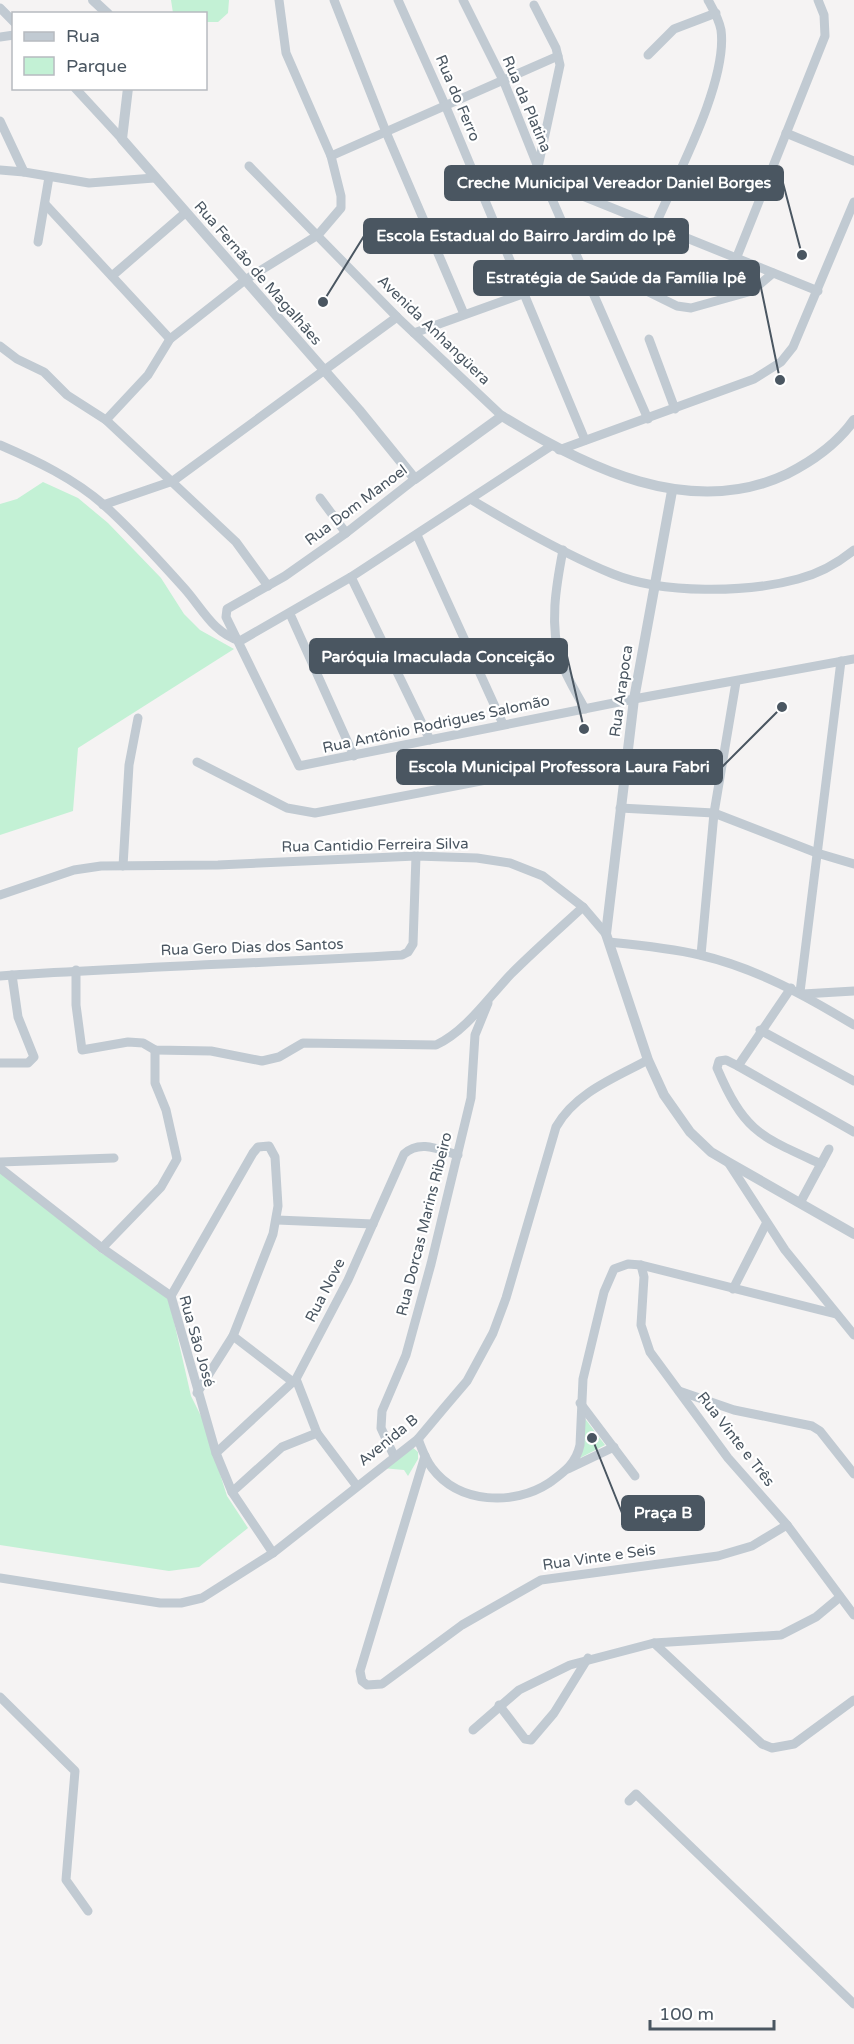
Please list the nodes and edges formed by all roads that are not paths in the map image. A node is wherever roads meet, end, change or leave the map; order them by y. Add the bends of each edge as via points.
1 (93, 0) edge
2 (279, 0) edge
3 (334, 0) edge
4 (398, 0) edge
5 (463, 0) edge
6 (708, 0) edge
7 (818, 0) edge
8 (534, 6) dead end
9 (0, 8) edge
10 (106, 12) edge
11 (716, 13) junction
12 (12, 20) edge
13 (648, 54) dead end
14 (558, 56) junction
15 (504, 82) junction
16 (77, 90) edge
17 (128, 90) edge
18 (446, 107) junction
19 (0, 121) edge
20 (386, 132) junction
21 (786, 133) junction
22 (122, 138) junction
23 (331, 156) junction
24 (854, 161) edge
25 (249, 166) dead end
26 (538, 167) junction
27 (0, 170) edge
28 (24, 172) junction
29 (50, 177) junction
30 (154, 178) junction
31 (543, 180) junction
32 (854, 202) edge
33 (45, 204) junction
34 (185, 213) junction
35 (655, 226) junction
36 (318, 235) junction
37 (38, 242) dead end
38 (736, 259) junction
39 (584, 272) junction
40 (773, 273) junction
41 (112, 276) junction
42 (245, 280) junction
43 (818, 291) junction
44 (524, 295) junction
45 (465, 314) junction
46 (397, 317) junction
47 (414, 333) junction
48 (170, 339) junction
49 (649, 339) dead end
50 (0, 346) edge
51 (325, 371) junction
52 (675, 409) junction
53 (502, 416) junction
54 (648, 419) junction
55 (106, 420) junction
56 (854, 420) edge
57 (585, 440) junction
58 (0, 445) edge
59 (555, 448) junction
60 (415, 479) junction
61 (173, 482) junction
62 (672, 491) junction
63 (320, 498) dead end
64 (472, 500) junction
65 (104, 505) junction
66 (346, 533) junction
67 (417, 535) junction
68 (562, 550) junction
69 (854, 550) edge
70 (351, 577) junction
71 (654, 585) junction
72 (268, 586) junction
73 (226, 612) joint
74 (290, 614) junction
75 (240, 641) junction
76 (854, 659) edge
77 (841, 661) junction
78 (735, 681) junction
79 (634, 699) junction
80 (585, 709) junction
81 (138, 718) dead end
82 (503, 724) junction
83 (430, 740) junction
84 (627, 753) junction
85 (354, 756) junction
86 (196, 762) dead end
87 (621, 808) junction
88 (714, 813) junction
89 (817, 853) junction
90 (416, 856) junction
91 (854, 864) edge
92 (123, 866) junction
93 (0, 895) edge
94 (583, 907) junction
95 (608, 938) junction
96 (701, 955) junction
97 (76, 970) junction
98 (12, 975) junction
99 (0, 976) edge
100 (798, 992) junction
101 (854, 992) edge
102 (492, 995) junction
103 (854, 1025) edge
104 (760, 1030) junction
105 (155, 1050) junction
106 (648, 1060) junction
107 (0, 1063) edge
108 (738, 1066) junction
109 (854, 1081) edge
110 (854, 1132) edge
111 (829, 1149) dead end
112 (458, 1155) junction
113 (114, 1158) dead end
114 (0, 1162) edge
115 (728, 1162) junction
116 (821, 1164) junction
117 (0, 1168) edge
118 (800, 1203) junction
119 (277, 1220) junction
120 (373, 1224) junction
121 (766, 1224) junction
122 (854, 1234) edge
123 (102, 1248) junction
124 (641, 1265) junction
125 (733, 1289) junction
126 (171, 1296) junction
127 (836, 1314) junction
128 (854, 1335) edge
129 (233, 1336) junction
130 (295, 1381) junction
131 (679, 1391) junction
132 (197, 1393) junction
133 (580, 1403) junction
134 (316, 1433) junction
135 (418, 1439) junction
136 (614, 1448) junction
137 (216, 1453) junction
138 (394, 1456) junction
139 (425, 1456) junction
140 (568, 1469) junction
141 (854, 1474) edge
142 (635, 1476) dead end
143 (356, 1485) junction
144 (232, 1492) junction
145 (787, 1525) junction
146 (273, 1553) junction
147 (0, 1578) edge
148 (840, 1597) junction
149 (854, 1615) edge
150 (654, 1642) junction
151 (588, 1658) junction
152 (0, 1697) edge
153 (854, 1701) edge
154 (499, 1705) junction
155 (472, 1730) dead end
156 (629, 1801) dead end
157 (88, 1911) dead end
158 (854, 2004) edge

1 - 10 street
2 - 23 street via 286,53
3 - 20 street
4 - 18 street, Rua do Ferro
5 - 15 street, Rua da Platina
6 - 11 street
7 - 21 street via 824,15 825,36
8 - 14 street
9 - 12 street
11 - 13 street via 674,29
11 - 35 street via 721,46 714,81
14 - 15 street
14 - 26 street via 560,74
15 - 18 street
15 - 26 street, Rua da Platina
16 - 22 street, Rua Fernão de Magalhães
17 - 22 street
18 - 20 street
18 - 44 street, Rua do Ferro
19 - 28 street
20 - 23 street
20 - 45 street
21 - 24 street
21 - 38 street
22 - 30 street, Rua Fernão de Magalhães
23 - 36 street via 342,203
25 - 36 street, Avenida Anhangüera
26 - 31 street, Rua da Platina
27 - 28 street
28 - 29 street
29 - 30 street via 106,183
29 - 33 street
30 - 34 street, Rua Fernão de Magalhães
31 - 35 street
31 - 39 street, Rua da Platina
32 - 43 street
33 - 37 street
33 - 41 street
34 - 41 street
34 - 42 street, Rua Fernão de Magalhães
35 - 38 street
36 - 42 street
36 - 46 street, Avenida Anhangüera
38 - 40 street
39 - 40 street via 612,274 677,306 691,308 752,291
39 - 44 street
39 - 54 street, Rua da Platina
40 - 43 street
41 - 48 street
42 - 48 street
42 - 51 street, Rua Fernão de Magalhães
43 - 52 street via 793,346 781,362 754,379
44 - 45 street
44 - 57 street, Rua do Ferro
45 - 47 street
46 - 47 street, Avenida Anhangüera
46 - 51 street
47 - 53 street, Avenida Anhangüera
48 - 55 street via 148,375
49 - 52 street
50 - 55 street via 17,360 44,372 67,395
51 - 60 street, Rua Fernão de Magalhães
51 - 61 street
52 - 54 street
53 - 59 street, Avenida Anhangüera
53 - 60 street, Rua Dom Manoel
54 - 57 street
55 - 61 street
56 - 62 street, Avenida Anhangüera via 829,448 777,478 733,490
57 - 59 street
58 - 65 street via 54,471
59 - 62 street, Avenida Anhangüera via 617,474
59 - 64 street
60 - 66 street, Rua Dom Manoel
61 - 65 street
61 - 72 street via 236,542
62 - 71 street, Rua Arapoca
63 - 66 street
64 - 67 street
64 - 68 street
65 - 75 street via 185,589 214,626
66 - 72 street, Rua Dom Manoel
67 - 70 street
67 - 82 street
68 - 71 street via 614,574
68 - 80 street via 555,634 562,664
69 - 71 street via 825,569 797,579 729,588
70 - 74 street
70 - 83 street
71 - 79 street, Rua Arapoca
72 - 73 street, Rua Dom Manoel
73 - 75 street, Rua Antônio Rodrigues Salomão
74 - 75 street
74 - 85 street
75 - 85 street, Rua Antônio Rodrigues Salomão via 297,765
76 - 77 street, Rua Antônio Rodrigues Salomão
77 - 78 street, Rua Antônio Rodrigues Salomão
77 - 89 street
78 - 79 street, Rua Antônio Rodrigues Salomão
78 - 88 street
79 - 80 street, Rua Antônio Rodrigues Salomão
79 - 84 street, Rua Arapoca
80 - 82 street, Rua Antônio Rodrigues Salomão
81 - 92 street via 129,765
82 - 83 street, Rua Antônio Rodrigues Salomão
83 - 85 street, Rua Antônio Rodrigues Salomão
84 - 86 street via 315,813 286,808
84 - 87 street, Rua Arapoca
87 - 88 street
87 - 95 street, Rua Arapoca
88 - 89 street
88 - 96 street
89 - 91 street
89 - 100 street
90 - 92 street, Rua Cantidio Ferreira Silva
90 - 94 street, Rua Cantidio Ferreira Silva via 510,863 543,876
90 - 97 street, Rua Gero Dias dos Santos via 413,944 402,955
92 - 93 street, Rua Cantidio Ferreira Silva via 74,870
94 - 95 street, Rua Cantidio Ferreira Silva
94 - 102 street
95 - 96 street
95 - 106 street, Rua Cantidio Ferreira Silva
96 - 100 street
97 - 98 street, Rua Gero Dias dos Santos
97 - 105 street via 82,1050 128,1042 143,1043
98 - 99 street, Rua Gero Dias dos Santos
98 - 107 street via 18,1017 34,1057 28,1063
100 - 101 street
100 - 103 street
100 - 104 street
102 - 105 street via 446,1041 436,1045 303,1043 279,1057 262,1060 211,1051
102 - 112 street, Rua Dorcas Marins Ribeiro via 475,1035 471,1098
104 - 108 street
104 - 109 street
105 - 123 street via 155,1083 166,1110 177,1159 161,1187
106 - 115 street, Rua Cantidio Ferreira Silva via 664,1095 690,1132
106 - 135 street, Avenida B via 599,1085 562,1116 493,1333 467,1381
108 - 110 street
108 - 116 street via 726,1060 719,1061 717,1068 748,1124 765,1138
111 - 116 street
112 - 120 street, Rua Nove via 424,1146 410,1149 404,1154
112 - 138 street, Rua Dorcas Marins Ribeiro via 406,1355 382,1411 381,1428
113 - 114 street
115 - 118 street, Rua Cantidio Ferreira Silva
115 - 121 street
116 - 118 street
117 - 123 street, Rua São José
118 - 122 street, Rua Cantidio Ferreira Silva
119 - 120 street
119 - 126 street via 275,1157 265,1145 253,1153
119 - 129 street
120 - 130 street, Rua Nove
121 - 125 street
121 - 127 street
123 - 126 street, Rua São José
124 - 125 street
124 - 131 street, Rua Vinte e Três via 644,1339
124 - 133 street via 614,1269 604,1292
125 - 127 street
126 - 132 street, Rua São José
127 - 128 street
129 - 130 street
129 - 132 street
130 - 134 street
130 - 137 street, Rua Nove
131 - 141 street via 734,1410 812,1426
131 - 145 street, Rua Vinte e Três via 728,1458
132 - 137 street, Rua São José
133 - 136 street
133 - 140 street via 580,1445
134 - 143 street
134 - 144 street via 282,1447
135 - 138 street, Avenida B
135 - 139 street
136 - 140 street
136 - 142 street
137 - 144 street, Rua São José
138 - 143 street, Avenida B
139 - 140 street via 445,1481 476,1495 494,1498 524,1497
139 - 145 street, Rua Vinte e Seis via 360,1671 367,1685 382,1684 462,1625 541,1580 718,1556 752,1546
143 - 146 street, Avenida B
144 - 146 street, Rua São José
145 - 148 street, Rua Vinte e Três
146 - 147 street, Avenida B via 202,1598 181,1603 159,1603
148 - 149 street, Rua Vinte e Três
148 - 150 street via 808,1622 781,1635
150 - 151 street
150 - 153 street via 762,1744 772,1748 794,1743
151 - 154 street via 519,1690
151 - 154 street via 554,1713 531,1740 525,1739
152 - 157 street via 75,1771 66,1880
154 - 155 street
156 - 158 street via 636,1794

